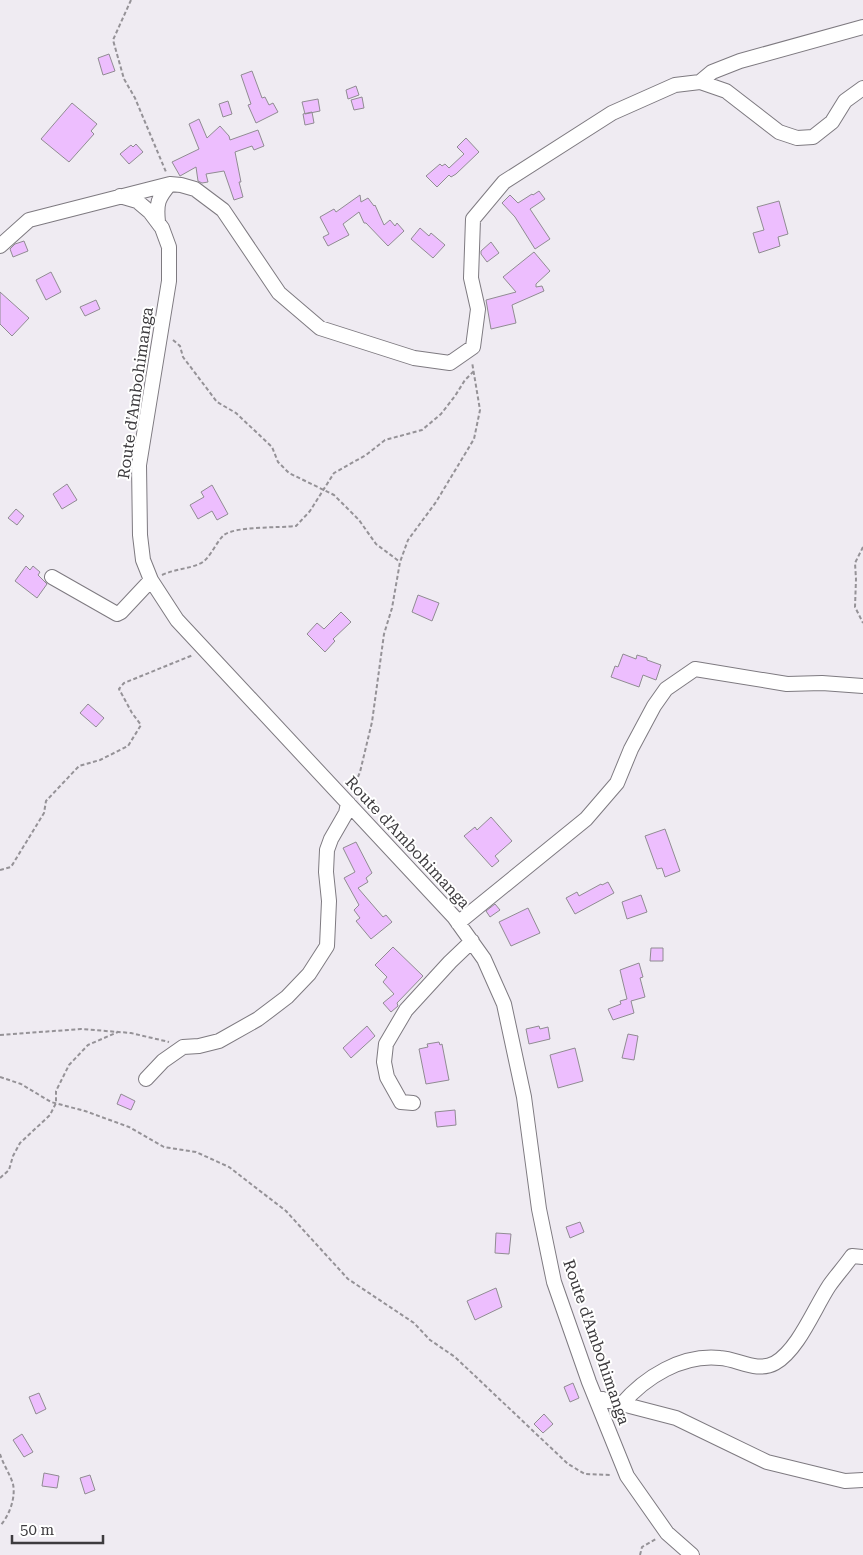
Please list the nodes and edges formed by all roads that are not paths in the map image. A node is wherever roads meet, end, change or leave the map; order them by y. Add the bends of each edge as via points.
1 (863, 27) edge
2 (700, 82) junction
3 (863, 88) edge
4 (170, 184) junction
5 (120, 196) junction
6 (158, 223) junction
7 (0, 246) edge
8 (52, 576) dead end
9 (151, 580) junction
10 (863, 686) edge
11 (348, 803) junction
12 (458, 923) junction
13 (472, 941) junction
14 (146, 1079) dead end
15 (413, 1103) dead end
16 (863, 1257) edge
17 (595, 1397) junction
18 (621, 1405) junction
19 (863, 1480) edge
20 (692, 1555) edge

1 - 2 street via 740,61 712,72
2 - 3 street via 726,91 779,132 797,138 812,137 832,122 845,101
2 - 4 street via 675,84 612,112 504,182 472,219 471,278 478,309 473,347 450,363 414,358 320,328 279,293 223,210 195,189
4 - 5 street
4 - 6 street via 156,207
5 - 6 street, Route d'Ambohimanga via 137,201
5 - 7 street via 29,220
6 - 9 street, Route d'Ambohimanga via 169,247 169,281 140,465 140,535 143,560
8 - 9 street via 117,614
9 - 11 street, Route d'Ambohimanga via 177,620
10 - 12 street via 788,684 695,669 666,689 631,749 617,784 586,819
11 - 12 street, Route d'Ambohimanga
11 - 14 street via 327,850 327,946 309,974 287,998 258,1019 219,1041 183,1047
12 - 13 street, Route d'Ambohimanga
13 - 15 street via 406,1010 386,1044 384,1062 387,1077 400,1102
13 - 17 street, Route d'Ambohimanga via 484,959 504,1004 524,1097 539,1210 554,1282
16 - 18 street via 852,1256 792,1349 778,1361 764,1367 719,1358 683,1360 633,1391
17 - 18 street
17 - 20 street, Route d'Ambohimanga via 627,1476 667,1533
18 - 19 street via 676,1418 768,1462 845,1481

